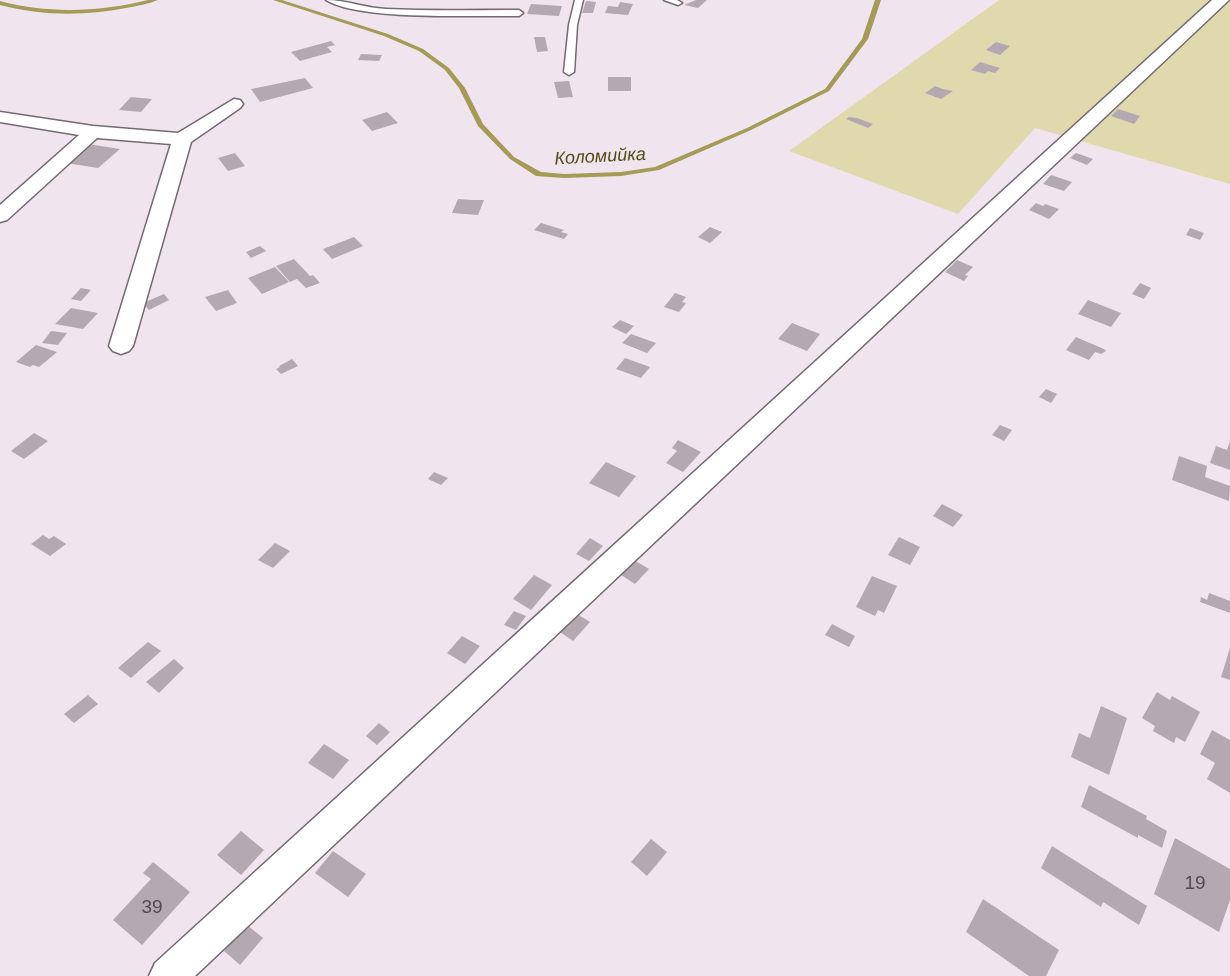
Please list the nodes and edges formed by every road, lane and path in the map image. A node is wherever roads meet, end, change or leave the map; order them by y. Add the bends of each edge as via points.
1 (330, 0) edge
2 (502, 0) edge
3 (579, 0) edge
4 (668, 0) edge
5 (1221, 0) edge
6 (678, 4) dead end
7 (480, 11) junction
8 (519, 13) dead end
9 (569, 72) dead end
10 (233, 104) dead end
11 (0, 117) edge
12 (93, 132) junction
13 (182, 139) junction
14 (0, 216) edge
15 (121, 346) dead end
16 (168, 976) edge

1 - 7 lane via 384,11
2 - 7 lane
3 - 9 lane
4 - 6 lane
5 - 16 street
7 - 8 lane
10 - 13 street
11 - 12 street
12 - 13 street
12 - 14 street
13 - 15 street

